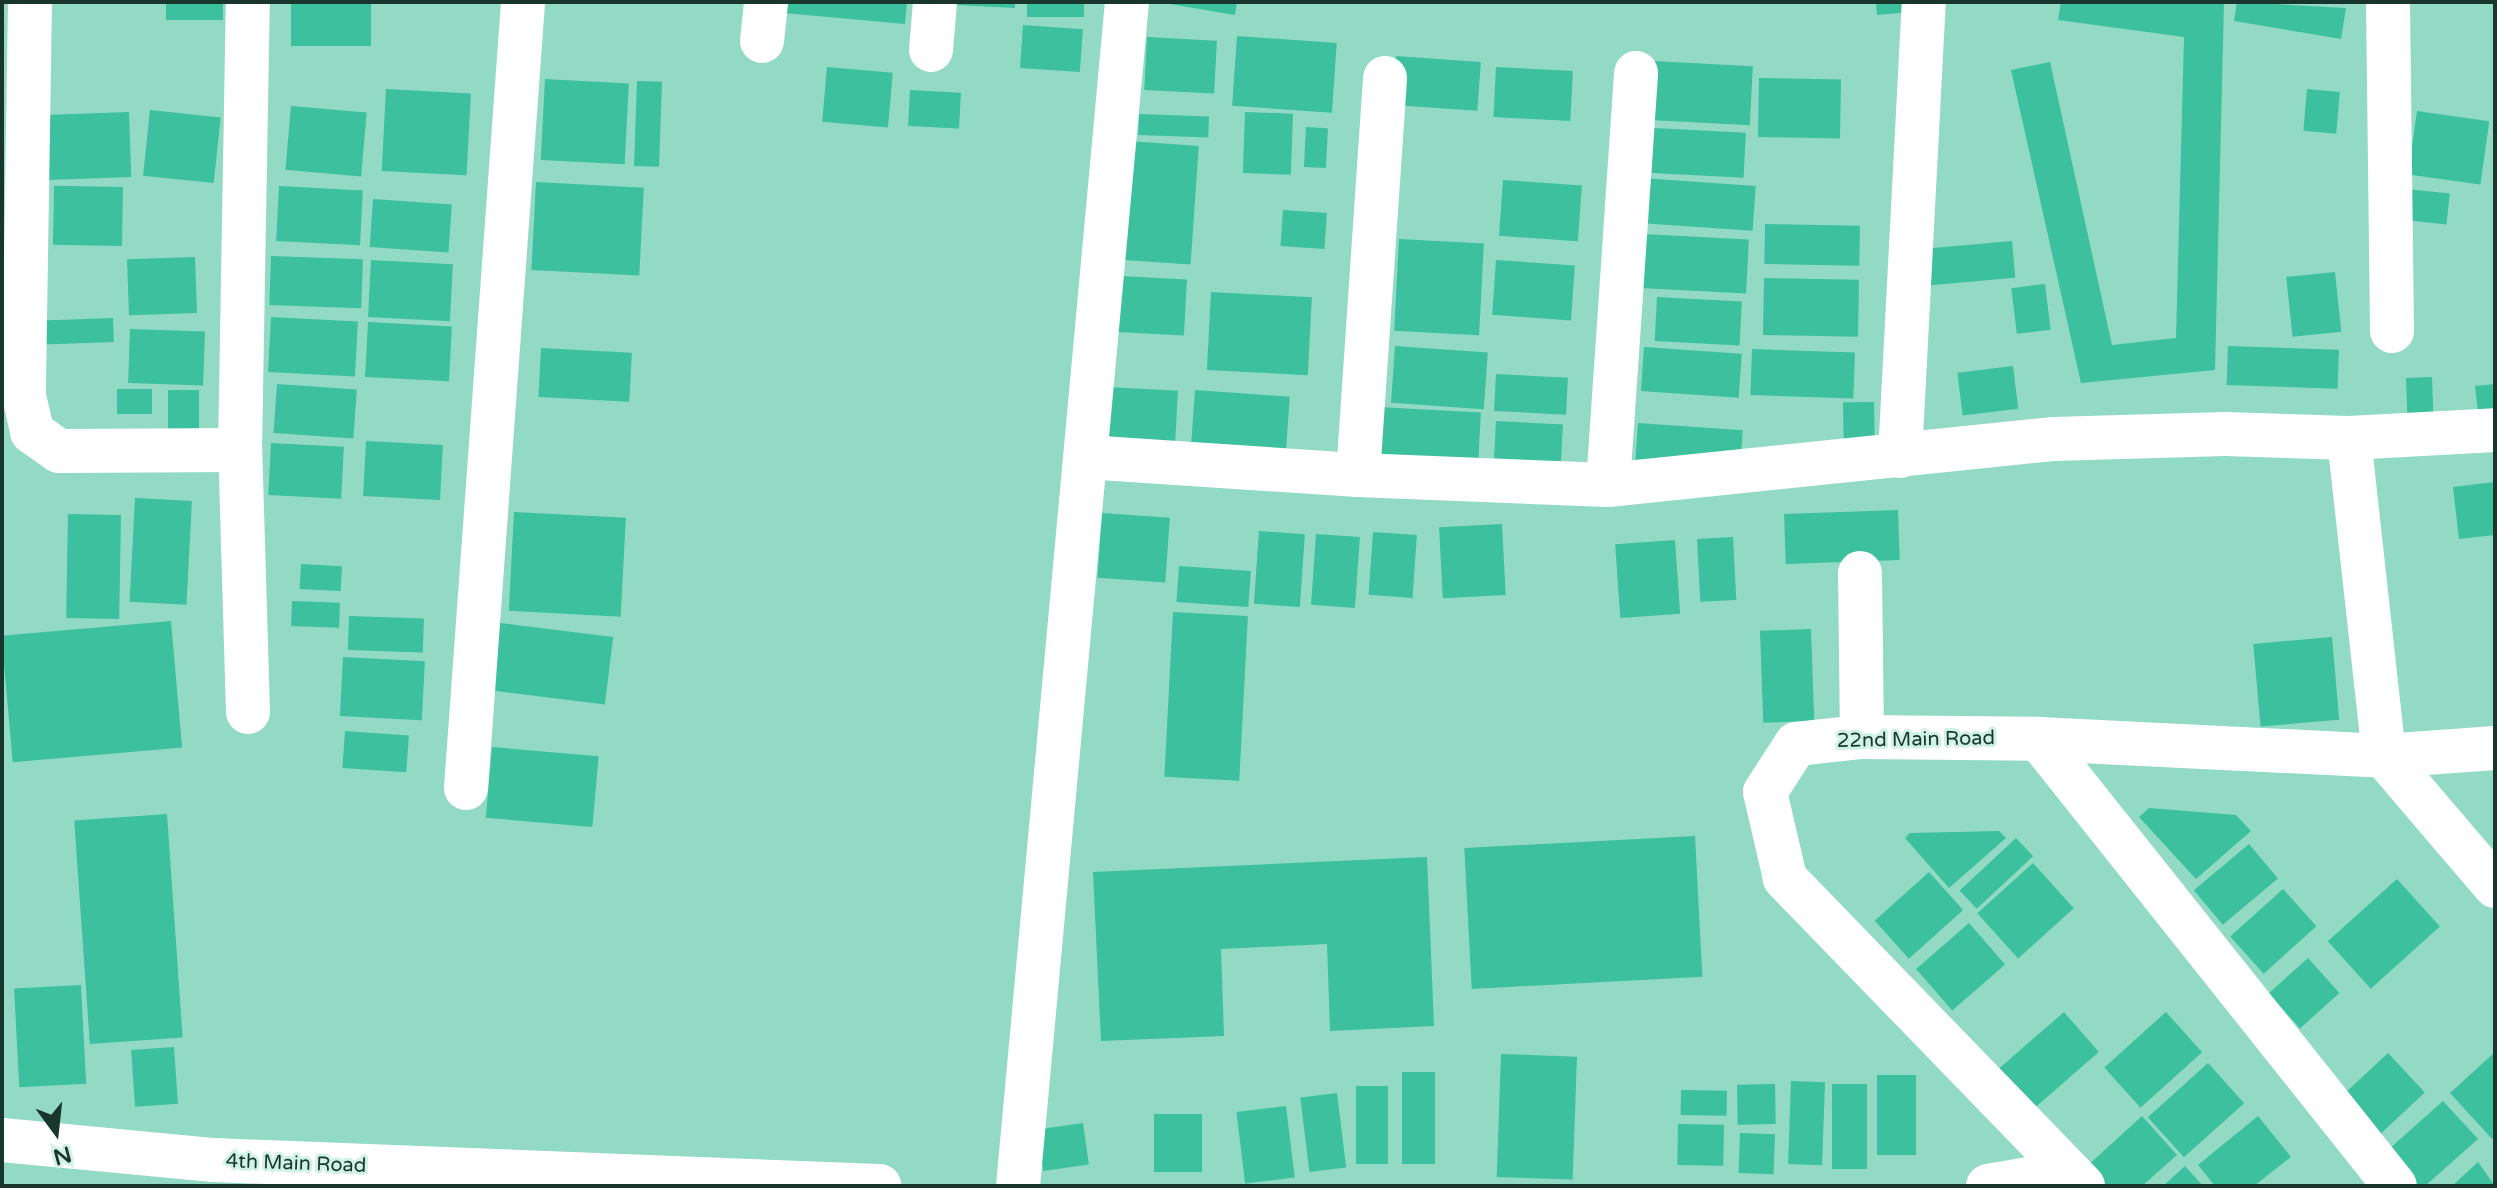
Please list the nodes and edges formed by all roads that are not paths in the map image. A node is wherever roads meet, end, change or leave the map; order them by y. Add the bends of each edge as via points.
1 (30, 2) edge
2 (248, 2) edge
3 (523, 2) edge
4 (935, 2) edge
5 (1127, 2) edge
6 (1924, 2) edge
7 (2388, 2) edge
8 (931, 50) dead end
9 (1636, 73) dead end
10 (1385, 78) dead end
11 (2392, 331) dead end
12 (2495, 430) edge
13 (2349, 438) junction
14 (240, 450) junction
15 (1900, 456) junction
16 (1086, 457) junction
17 (1358, 475) junction
18 (1608, 485) junction
19 (1860, 573) dead end
20 (248, 712) dead end
21 (1862, 737) junction
22 (2039, 739) junction
23 (2495, 748) edge
24 (2384, 756) junction
25 (466, 788) dead end
26 (2495, 886) edge
27 (2, 1140) edge
28 (212, 1173) edge
29 (2076, 1179) edge
30 (879, 1186) edge
31 (1018, 1186) edge
32 (1988, 1186) edge
33 (2395, 1186) edge

1 - 14 street via 24,396 32,432 59,451
2 - 14 street
3 - 25 street
4 - 8 street
5 - 16 street
6 - 15 street
7 - 11 street
9 - 18 street
10 - 17 street
12 - 13 street
13 - 15 street via 2225,434 2053,439
13 - 24 street
14 - 20 street
15 - 18 street
16 - 17 street
16 - 31 street
17 - 18 street
19 - 21 street
21 - 22 street, 22nd Main Road
21 - 29 street, 22nd Main Road via 1796,744 1765,792 1785,878
22 - 24 street, 22nd Main Road
22 - 33 street
23 - 24 street, 22nd Main Road
24 - 26 street
27 - 28 street, 4th Main Road
28 - 30 street, 4th Main Road
29 - 32 street

